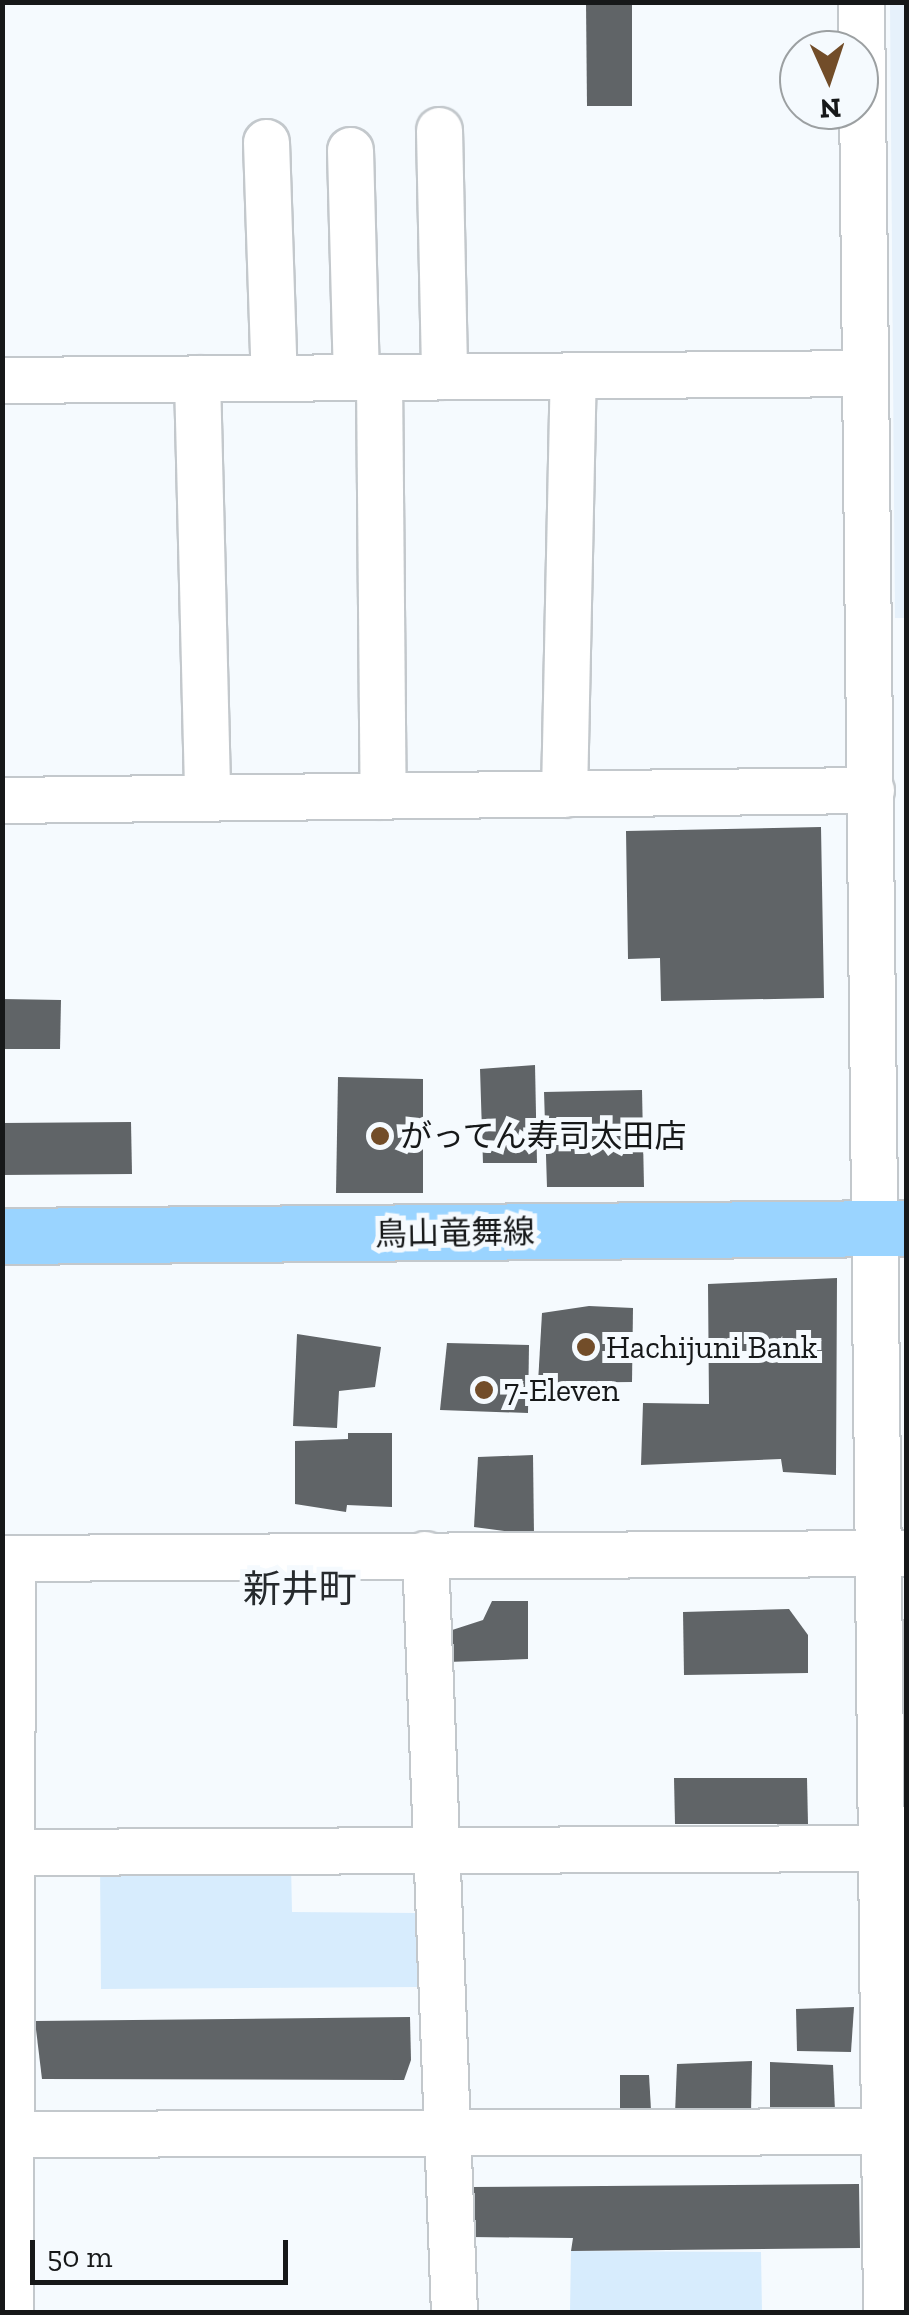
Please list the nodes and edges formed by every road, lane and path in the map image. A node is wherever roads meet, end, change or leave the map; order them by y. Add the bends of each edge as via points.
1 (860, 2) edge
2 (439, 130) dead end
3 (266, 142) dead end
4 (350, 150) dead end
5 (866, 373) junction
6 (573, 375) junction
7 (444, 376) junction
8 (368, 377) junction
9 (196, 378) junction
10 (274, 378) junction
11 (2, 380) edge
12 (888, 656) edge
13 (871, 790) junction
14 (564, 794) junction
15 (383, 796) junction
16 (207, 798) junction
17 (2, 800) edge
18 (890, 922) edge
19 (889, 1228) edge
20 (2, 1236) edge
21 (891, 1553) edge
22 (425, 1554) junction
23 (7, 1558) edge
24 (893, 1848) edge
25 (435, 1851) junction
26 (9, 1852) junction
27 (894, 2131) edge
28 (447, 2132) junction
29 (9, 2134) junction
30 (10, 2312) edge
31 (454, 2312) edge
32 (886, 2312) edge

1 - 5 street
2 - 7 street
3 - 10 street
4 - 8 street
5 - 6 street
5 - 12 street
6 - 7 street
6 - 14 street
7 - 8 street
8 - 10 street
8 - 15 street
9 - 10 street
9 - 11 street
9 - 16 street
12 - 13 street
13 - 14 street
13 - 18 street
14 - 15 street
15 - 16 street
16 - 17 street
18 - 19 street
19 - 20 main road, 鳥山竜舞線
19 - 21 street
21 - 22 street
21 - 24 street
22 - 23 street
22 - 25 street
23 - 26 street
24 - 25 street
24 - 27 street
25 - 26 street
25 - 28 street
26 - 29 street
27 - 28 street
27 - 32 street
28 - 29 street
28 - 31 street
29 - 30 street

